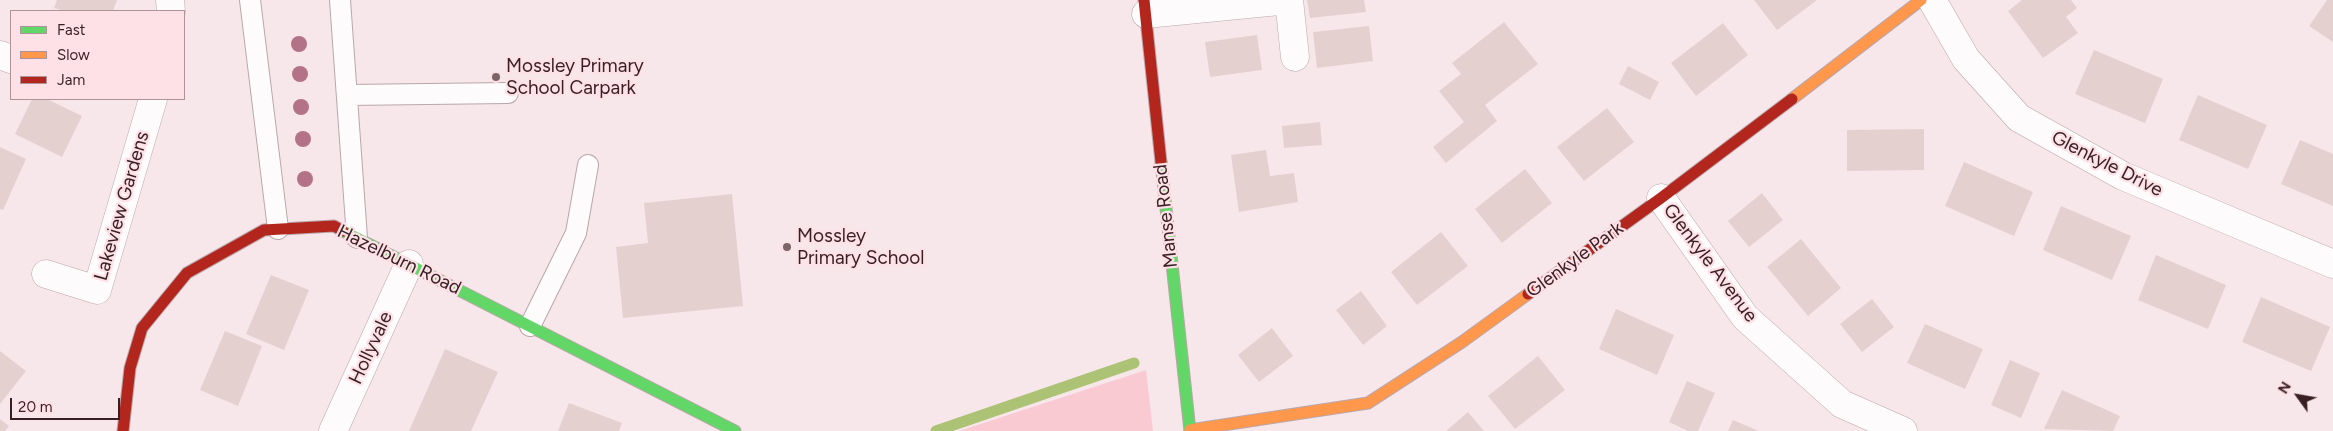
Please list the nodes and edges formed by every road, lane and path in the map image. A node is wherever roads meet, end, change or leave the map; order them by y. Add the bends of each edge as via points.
1 (250, 0) edge
2 (340, 0) edge
3 (1921, 0) edge
4 (1932, 0) edge
5 (1145, 7) edge
6 (1295, 57) dead end
7 (508, 93) dead end
8 (347, 96) junction
9 (146, 101) edge
10 (588, 165) dead end
11 (1661, 198) junction
12 (278, 229) junction
13 (357, 238) junction
14 (409, 264) junction
15 (2333, 264) edge
16 (46, 274) dead end
17 (530, 326) junction
18 (703, 424) edge
19 (1190, 430) edge
20 (123, 431) edge
21 (333, 431) edge
22 (735, 431) edge
23 (1904, 431) edge

1 - 12 lane
2 - 8 lane
3 - 11 street, Glenkyle Park
4 - 15 street, Glenkyle Drive via 1966,60 2019,118 2123,176
5 - 6 street via 1289,0
5 - 19 street, Manse Road
7 - 8 lane
8 - 13 lane
9 - 16 street, Lakeview Gardens via 97,290
10 - 17 lane via 576,233
11 - 19 street, Glenkyle Park via 1462,342 1368,403
11 - 23 street, Glenkyle Avenue via 1746,317 1842,404
12 - 13 street, Hazelburn Road via 334,226
12 - 20 street, Hazelburn Road via 264,230 187,273 142,328 130,368
13 - 14 street, Hazelburn Road
14 - 17 street, Hazelburn Road
14 - 21 street, Hollyvale
17 - 18 street, Hazelburn Road
18 - 22 street, Hazelburn Road

